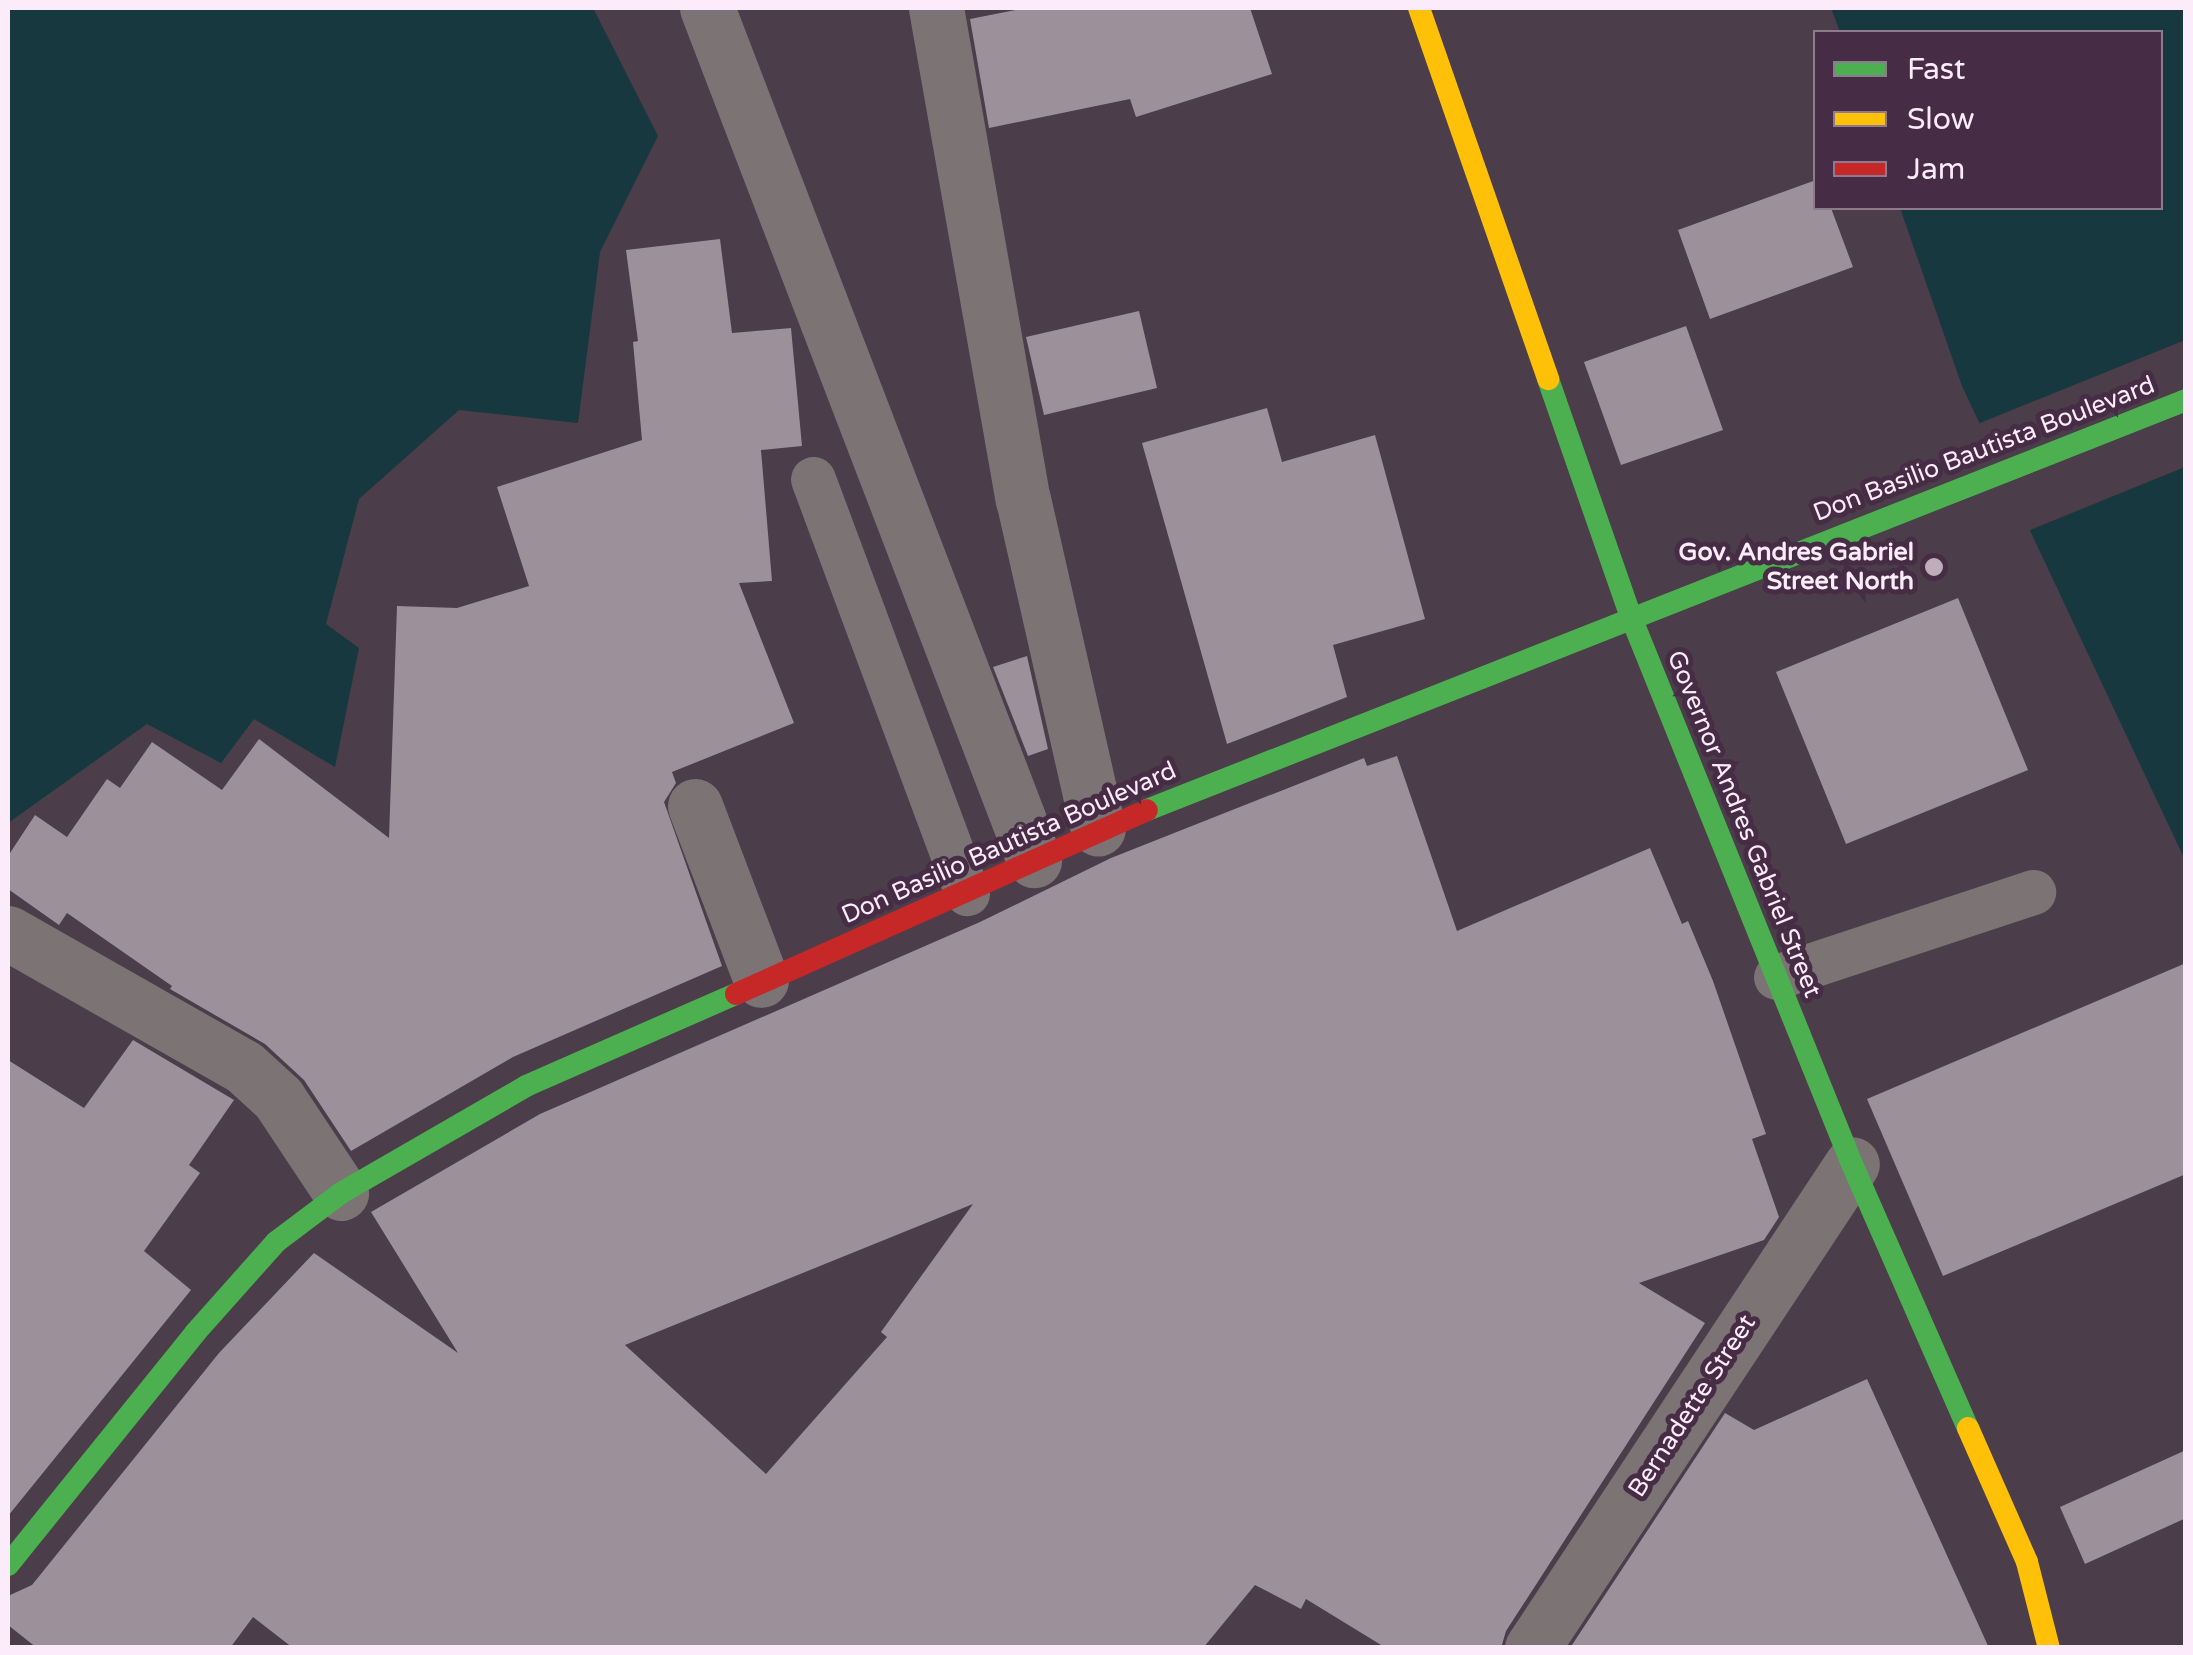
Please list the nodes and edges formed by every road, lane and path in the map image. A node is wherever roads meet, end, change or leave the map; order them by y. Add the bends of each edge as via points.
1 (707, 8) edge
2 (936, 8) edge
3 (1418, 8) edge
4 (2186, 400) edge
5 (813, 479) dead end
6 (1631, 617) junction
7 (695, 806) dead end
8 (1098, 829) junction
9 (1034, 860) junction
10 (2033, 892) dead end
11 (967, 893) junction
12 (8, 933) edge
13 (1776, 977) junction
14 (762, 980) junction
15 (1852, 1164) junction
16 (341, 1193) junction
17 (8, 1565) edge
18 (1532, 1648) edge
19 (2049, 1648) edge

1 - 9 street
2 - 8 street via 1024,499
3 - 6 main road, Governor Andres Gabriel Street
4 - 6 main road, Don Basilio Bautista Boulevard
5 - 11 lane
6 - 8 main road, Don Basilio Bautista Boulevard
6 - 13 main road, Governor Andres Gabriel Street
7 - 14 street
8 - 9 main road, Don Basilio Bautista Boulevard
9 - 11 main road, Don Basilio Bautista Boulevard
10 - 13 lane
11 - 14 main road, Don Basilio Bautista Boulevard
12 - 16 street via 244,1067 278,1098
13 - 15 main road, Governor Andres Gabriel Street
14 - 16 main road, Don Basilio Bautista Boulevard via 526,1086
15 - 18 street, Bernadette Street
15 - 19 main road, Governor Andres Gabriel Street via 2027,1562
16 - 17 main road, Don Basilio Bautista Boulevard via 264,1255

